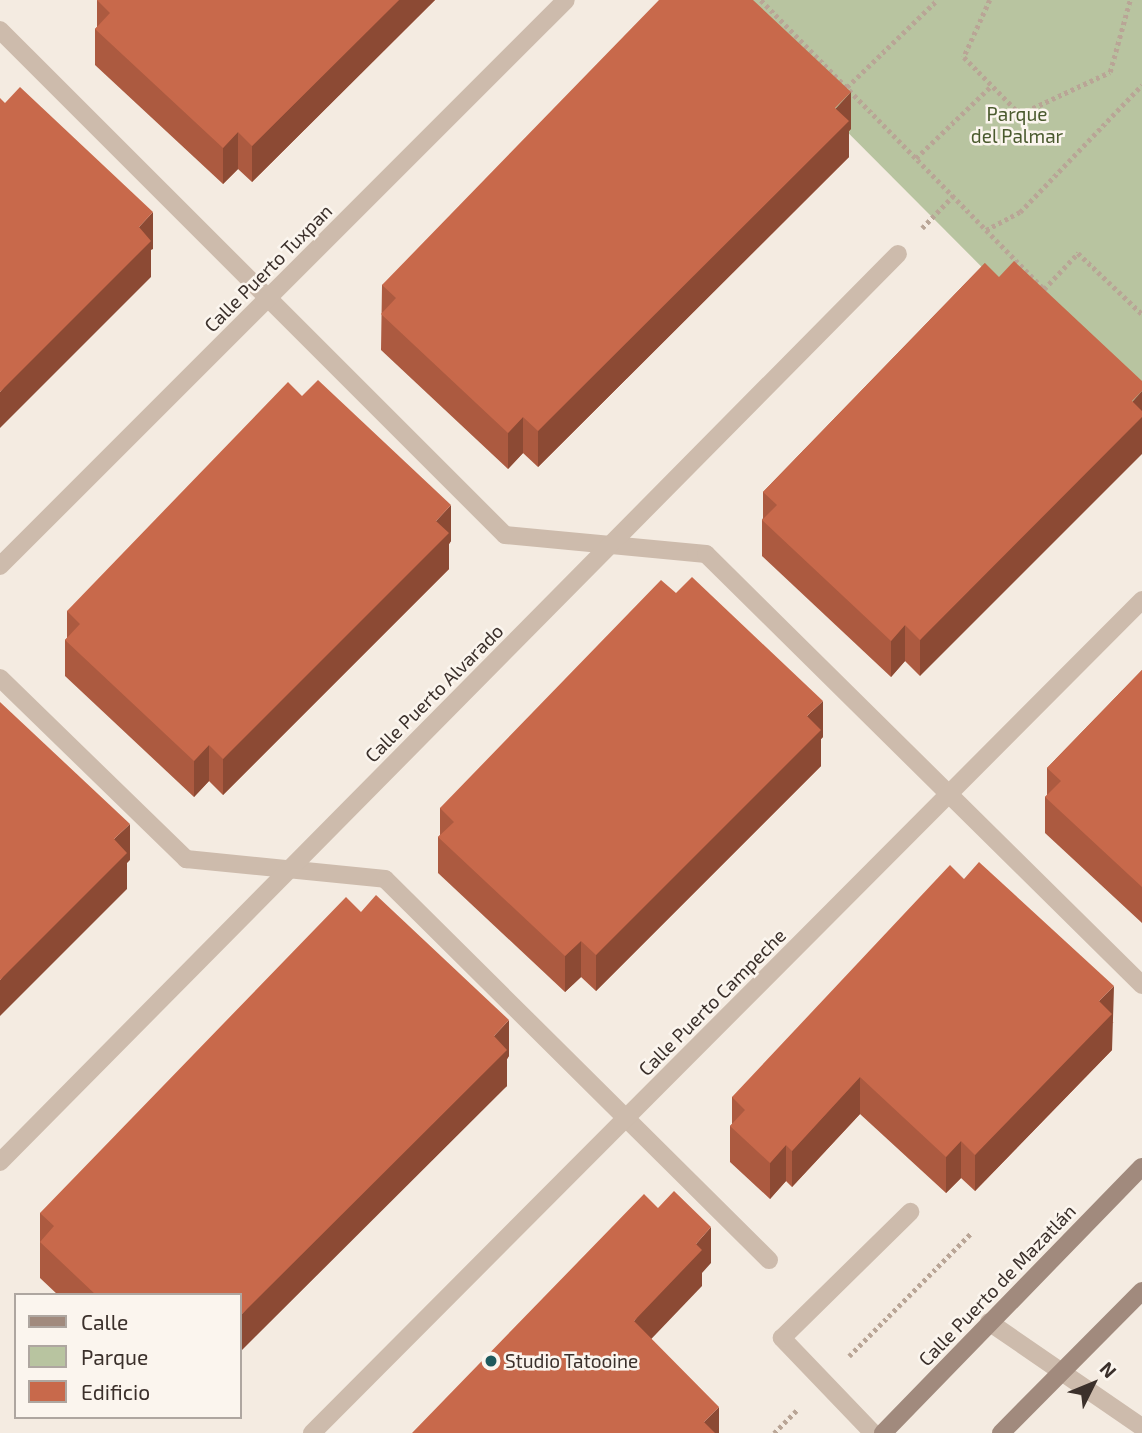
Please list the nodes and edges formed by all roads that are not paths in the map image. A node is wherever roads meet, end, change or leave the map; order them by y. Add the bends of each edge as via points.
1 (566, 0) edge
2 (0, 30) edge
3 (898, 254) dead end
4 (269, 297) junction
5 (610, 545) junction
6 (0, 566) edge
7 (1142, 600) edge
8 (0, 678) edge
9 (949, 793) junction
10 (289, 869) junction
11 (1142, 985) edge
12 (626, 1118) junction
13 (0, 1162) edge
14 (1142, 1167) edge
15 (910, 1212) dead end
16 (769, 1260) dead end
17 (1142, 1291) edge
18 (989, 1322) junction
19 (1061, 1373) junction
20 (1142, 1427) edge
21 (312, 1433) edge
22 (873, 1433) edge
23 (883, 1433) edge
24 (1002, 1433) edge

1 - 4 street, Calle Puerto Tuxpan
2 - 4 street
3 - 5 street, Calle Puerto Alvarado
4 - 5 street via 505,535
4 - 6 street, Calle Puerto Tuxpan
5 - 9 street via 706,554
5 - 10 street, Calle Puerto Alvarado
7 - 9 street, Calle Puerto Campeche
8 - 10 street via 186,859
9 - 11 street
9 - 12 street, Calle Puerto Campeche
10 - 12 street via 385,879
10 - 13 street, Calle Puerto Alvarado
12 - 16 street
12 - 21 street, Calle Puerto Campeche
14 - 18 main road, Calle Puerto de Mazatlán
15 - 22 street via 782,1338
17 - 19 main road
18 - 19 street
18 - 23 main road, Calle Puerto de Mazatlán
19 - 20 street
19 - 24 main road

